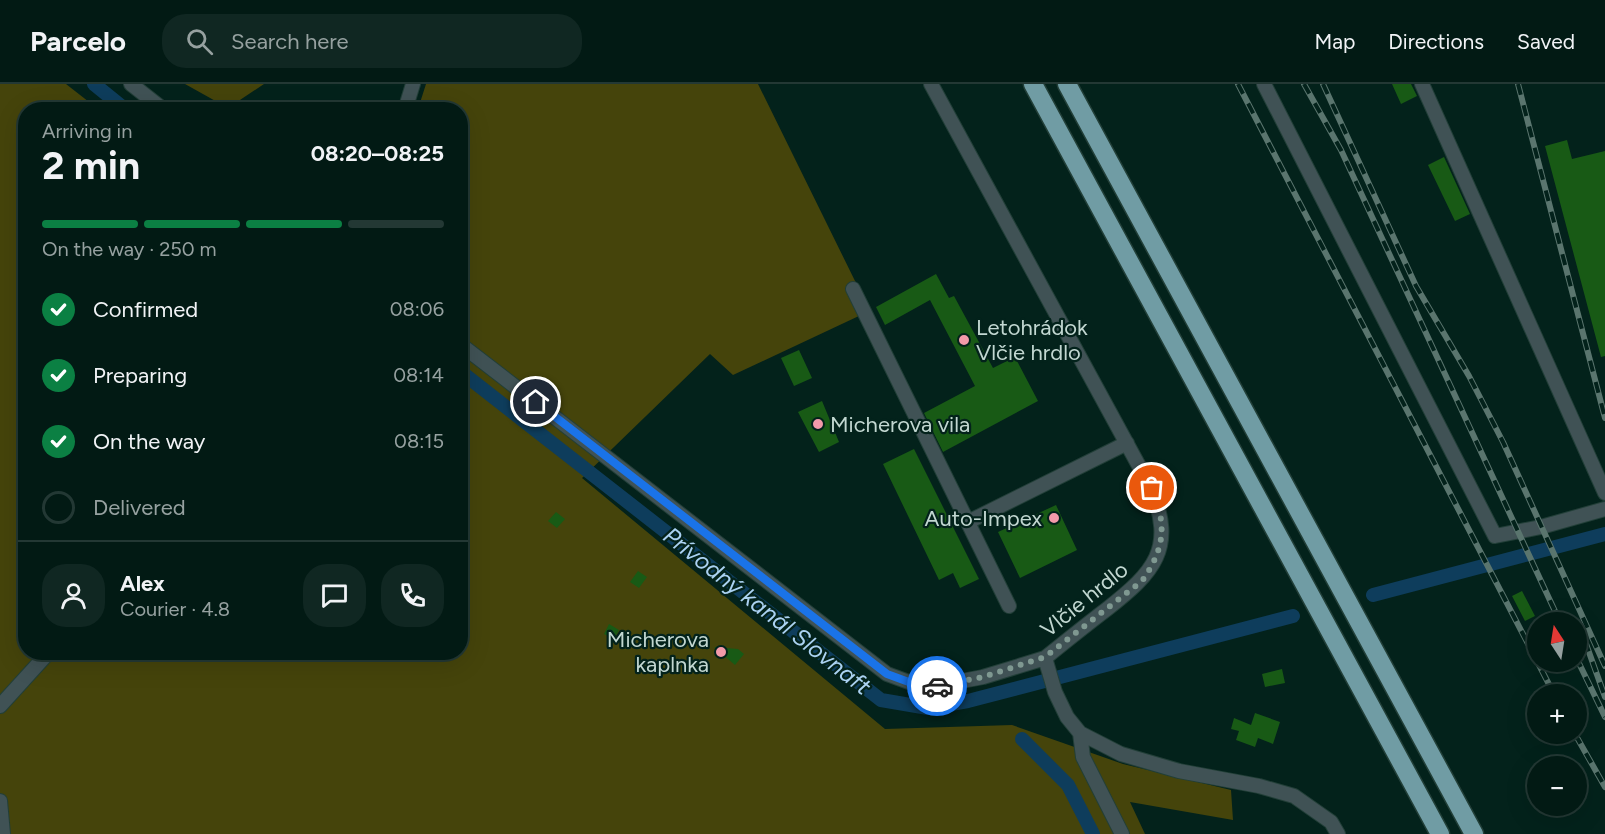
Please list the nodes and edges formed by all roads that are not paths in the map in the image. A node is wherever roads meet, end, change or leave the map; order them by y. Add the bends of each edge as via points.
1 (131, 84) edge
2 (413, 84) edge
3 (931, 84) edge
4 (1033, 84) edge
5 (1067, 84) edge
6 (1263, 84) edge
7 (1422, 84) edge
8 (154, 102) edge
9 (407, 102) edge
10 (853, 290) dead end
11 (468, 350) edge
12 (1127, 443) junction
13 (1605, 493) edge
14 (1605, 509) edge
15 (968, 522) junction
16 (1009, 606) dead end
17 (42, 660) edge
18 (1046, 662) junction
19 (0, 706) edge
20 (1080, 733) junction
21 (0, 801) edge
22 (3, 834) edge
23 (1122, 834) edge
24 (1338, 834) edge
25 (1440, 834) edge
26 (1474, 834) edge

1 - 8 street
2 - 9 street
3 - 12 street, Vlčie hrdlo
4 - 25 highway
5 - 26 highway
6 - 14 street via 1495,536
7 - 13 street
10 - 15 street
11 - 18 street via 887,674 925,688
12 - 15 street
12 - 18 street, Vlčie hrdlo via 1159,506 1159,549 1142,581
15 - 16 street
17 - 19 street
18 - 20 street, Vlčie hrdlo via 1055,692
20 - 23 street via 1083,757
20 - 24 street, Vlčie hrdlo via 1121,754 1294,796 1331,822
21 - 22 street

